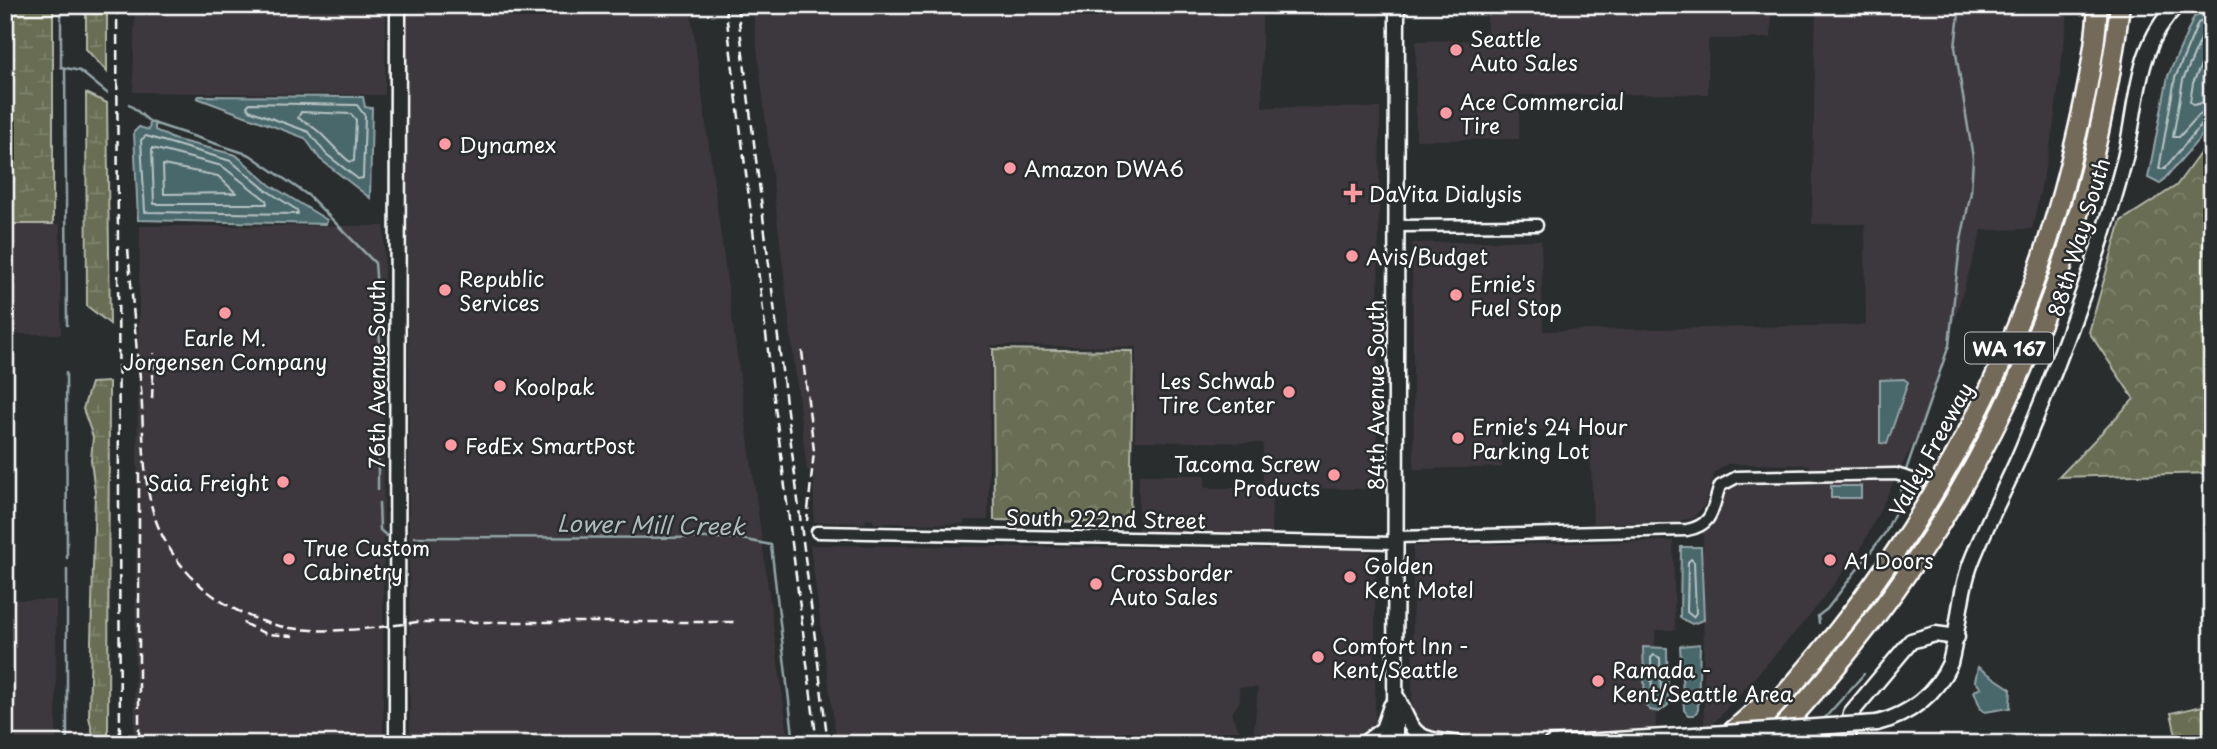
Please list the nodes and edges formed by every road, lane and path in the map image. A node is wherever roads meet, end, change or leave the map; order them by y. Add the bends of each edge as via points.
1 (398, 5) edge
2 (1397, 5) edge
3 (2098, 5) edge
4 (2120, 5) edge
5 (2176, 6) edge
6 (1537, 225) dead end
7 (1396, 226) junction
8 (1919, 481) dead end
9 (817, 532) dead end
10 (1395, 540) junction
11 (1899, 588) junction
12 (1957, 637) junction
13 (1824, 650) junction
14 (1395, 692) junction
15 (397, 744) edge
16 (973, 744) edge
17 (1250, 744) edge
18 (1363, 744) edge
19 (1395, 744) edge
20 (1461, 744) edge
21 (1551, 744) edge
22 (1718, 744) edge
23 (1739, 744) edge
24 (1767, 744) edge
25 (1782, 744) edge
26 (1847, 744) edge

1 - 15 street, 76th Avenue South
2 - 7 street, 84th Avenue South
3 - 13 highway, Valley Freeway / WA 167 via 2082,115 2059,206 2012,340 1973,426 1936,492
4 - 11 highway, WA 167 via 2088,183 2053,294 1982,454
5 - 12 street, 88th Way South via 2148,47 2126,155 2097,258 2023,449 1972,560
6 - 7 street
7 - 10 street, 84th Avenue South
8 - 10 street, South 222nd Street via 1896,474 1728,479 1720,486 1712,517 1688,530
9 - 10 street, South 222nd Street
10 - 14 street, 84th Avenue South
11 - 24 highway, WA 167 via 1842,661
11 - 25 highway via 1876,634 1820,705
12 - 21 street, 88th Way South, bridge via 1943,678 1924,699 1901,715 1877,723
12 - 26 street via 1935,634 1911,641 1852,713
13 - 22 highway
13 - 23 highway, Valley Freeway / WA 167
14 - 18 street via 1383,729
14 - 19 street, 84th Avenue South
14 - 20 street via 1411,730 1426,739
16 - 17 street

